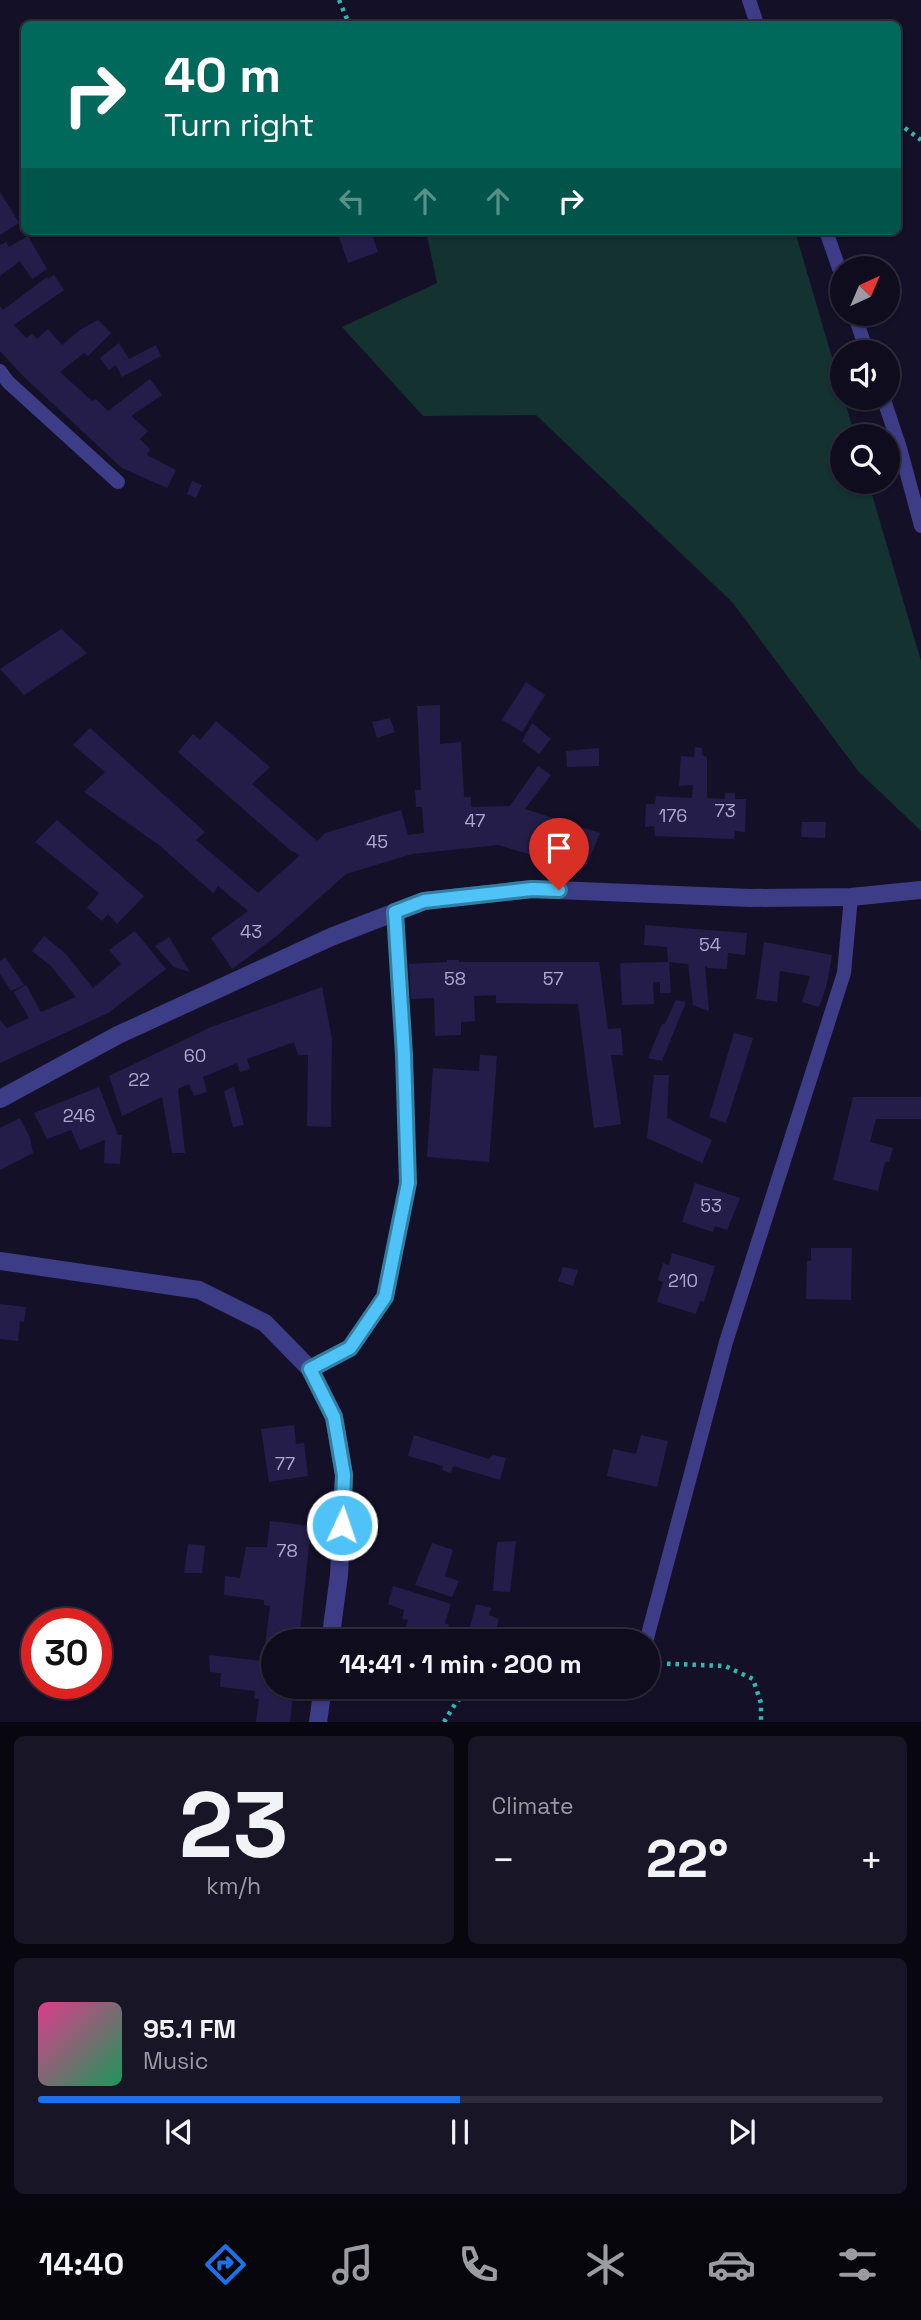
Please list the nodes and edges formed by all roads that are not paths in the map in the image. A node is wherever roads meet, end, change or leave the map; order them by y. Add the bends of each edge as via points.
1 (749, 0) edge
2 (756, 21) edge
3 (827, 235) edge
4 (835, 256) edge
5 (0, 371) edge
6 (887, 410) edge
7 (118, 482) dead end
8 (921, 526) edge
9 (921, 890) edge
10 (851, 897) junction
11 (395, 912) junction
12 (0, 1099) edge
13 (0, 1261) edge
14 (310, 1369) junction
15 (332, 1629) edge
16 (649, 1629) edge
17 (321, 1699) edge
18 (318, 1721) edge

1 - 2 lane
3 - 4 lane
5 - 7 lane
6 - 8 lane
9 - 10 street
10 - 11 street via 750,898 532,889 424,901
10 - 16 lane via 844,973 726,1342
11 - 12 street via 118,1035
11 - 14 lane via 408,1183 385,1297 350,1348
13 - 14 street via 199,1290 265,1323
14 - 15 street via 334,1417 344,1475
17 - 18 street

